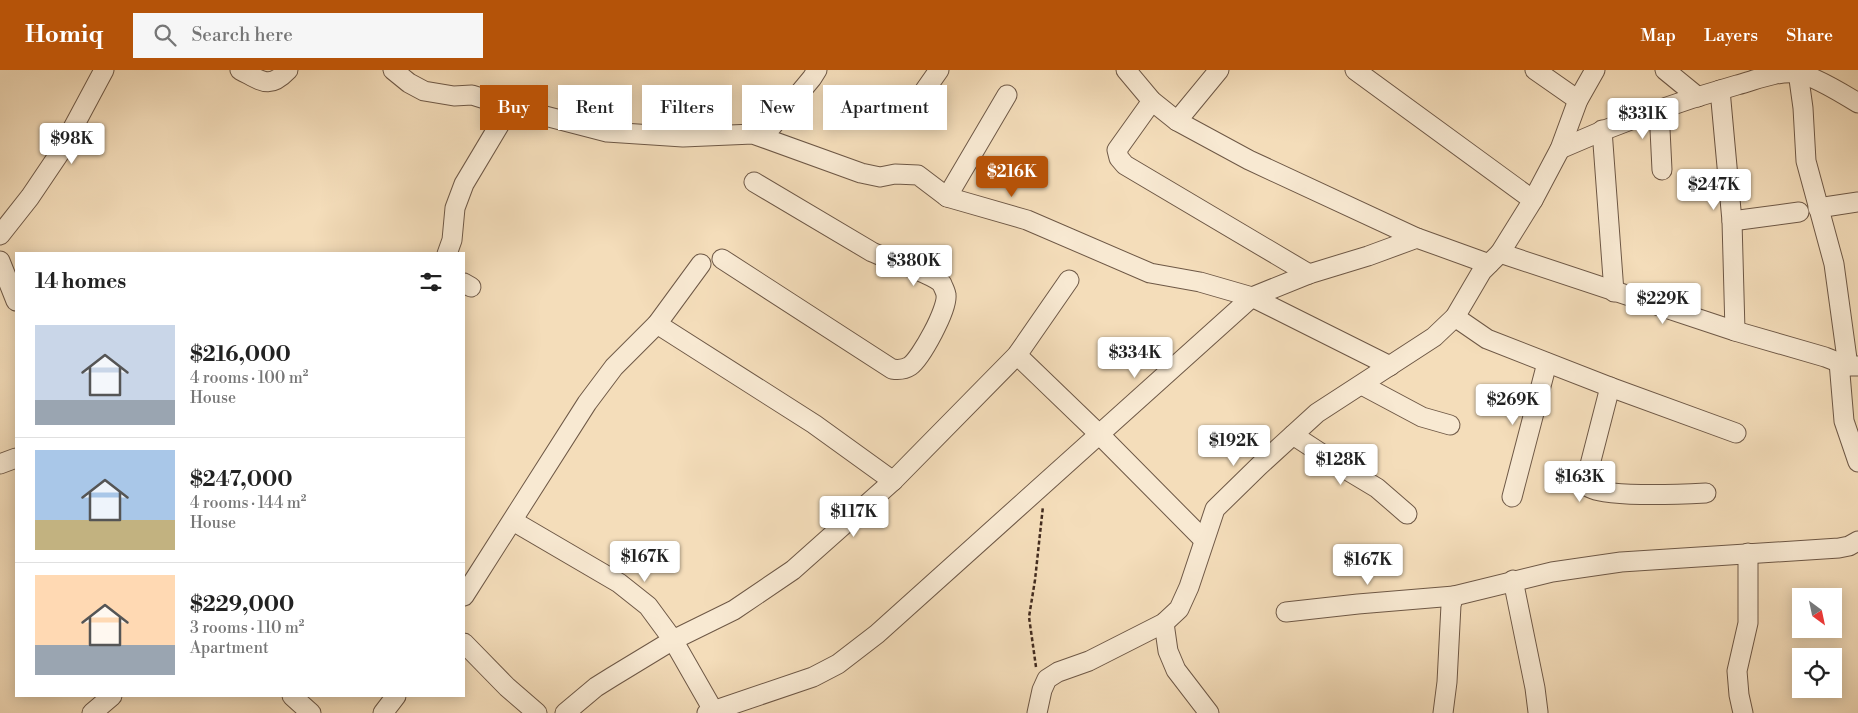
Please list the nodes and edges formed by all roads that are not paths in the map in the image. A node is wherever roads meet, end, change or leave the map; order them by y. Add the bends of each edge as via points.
1 (104, 70) edge
2 (240, 70) edge
3 (288, 70) edge
4 (393, 70) edge
5 (817, 70) edge
6 (939, 70) edge
7 (1126, 70) edge
8 (1219, 70) edge
9 (1355, 70) edge
10 (1535, 70) edge
11 (1595, 70) edge
12 (1666, 70) edge
13 (1798, 72) junction
14 (928, 85) edge
15 (1720, 90) junction
16 (1008, 95) dead end
17 (1698, 97) junction
18 (480, 98) edge
19 (1578, 100) junction
20 (1152, 101) junction
21 (1858, 103) edge
22 (1659, 108) junction
23 (548, 117) edge
24 (1178, 121) junction
25 (496, 130) edge
26 (1602, 130) junction
27 (763, 137) junction
28 (1560, 149) junction
29 (1662, 170) dead end
30 (754, 182) dead end
31 (947, 197) junction
32 (1533, 200) junction
33 (1858, 202) edge
34 (1818, 208) junction
35 (1799, 212) dead end
36 (1732, 221) junction
37 (0, 235) edge
38 (1417, 238) junction
39 (448, 252) edge
40 (1494, 258) junction
41 (722, 259) dead end
42 (0, 261) edge
43 (701, 264) dead end
44 (1309, 274) junction
45 (1069, 280) dead end
46 (1614, 292) junction
47 (1252, 297) junction
48 (15, 298) edge
49 (1455, 317) junction
50 (657, 324) junction
51 (1735, 331) junction
52 (1017, 355) junction
53 (1547, 363) junction
54 (1849, 365) edge
55 (1390, 366) junction
56 (1362, 385) junction
57 (1610, 387) junction
58 (1450, 426) dead end
59 (1736, 433) dead end
60 (1099, 434) junction
61 (1293, 434) junction
62 (15, 458) edge
63 (1858, 462) edge
64 (0, 464) edge
65 (893, 480) junction
66 (1706, 493) dead end
67 (1512, 497) dead end
68 (1407, 514) dead end
69 (513, 521) junction
70 (1204, 540) junction
71 (1858, 541) edge
72 (1748, 553) junction
73 (1513, 580) junction
74 (465, 594) edge
75 (1454, 596) junction
76 (1286, 612) dead end
77 (1164, 623) junction
78 (673, 640) junction
79 (465, 644) edge
80 (111, 697) edge
81 (293, 697) edge
82 (395, 697) edge
83 (710, 712) edge
84 (1538, 712) dead end
85 (92, 713) edge
86 (311, 713) edge
87 (383, 713) edge
88 (537, 713) edge
89 (564, 713) edge
90 (1037, 713) edge
91 (1209, 713) edge
92 (1443, 713) edge
93 (1743, 713) edge

1 - 37 street via 59,154
2 - 3 street via 266,83 274,82
4 - 18 street via 424,91
5 - 27 street
6 - 14 street
7 - 20 street
8 - 24 street
9 - 32 street
10 - 19 street
11 - 19 street
12 - 17 street
13 - 15 street via 1771,75
13 - 21 street
13 - 34 street via 1806,161
15 - 17 street
15 - 36 street
16 - 31 street
17 - 22 street
19 - 28 street
20 - 24 street
20 - 44 street via 1118,150 1118,158
22 - 26 street
22 - 29 street
23 - 27 street via 607,132 682,138 752,134
24 - 38 street via 1249,160
25 - 39 street via 464,184 455,208 453,236
26 - 28 street
26 - 46 street
27 - 31 street via 861,173 880,177 918,175
28 - 32 street
30 - 41 street via 872,252 931,275 946,294 943,314 916,360 908,367 892,369
31 - 47 street via 1027,220 1150,273 1200,282
32 - 40 street
33 - 34 street
34 - 54 street via 1834,264
35 - 36 street
36 - 51 street
38 - 40 street
38 - 44 street
40 - 46 street
40 - 49 street via 1482,271
42 - 48 street
43 - 50 street
44 - 47 street
45 - 52 street
46 - 51 street
47 - 55 street
47 - 60 street
49 - 53 street via 1486,339
49 - 55 street via 1434,337
50 - 65 street via 814,424
50 - 69 street via 614,367 587,402
51 - 54 street
52 - 60 street
52 - 65 street
53 - 57 street
53 - 67 street
54 - 63 street via 1844,421
55 - 56 street
56 - 58 street via 1422,417
56 - 61 street via 1317,413
57 - 59 street
57 - 66 street via 1585,484 1587,488 1623,494
60 - 70 street
60 - 83 street via 877,634 838,664 813,677
61 - 68 street via 1377,488
61 - 70 street via 1215,509
62 - 64 street
65 - 78 street via 793,570 734,610
69 - 74 street
69 - 78 street via 619,583 648,606
70 - 77 street via 1179,609
71 - 72 street via 1839,548
72 - 73 street via 1621,562
72 - 93 street via 1748,623 1737,671
73 - 75 street
73 - 84 street
75 - 76 street
75 - 92 street
77 - 90 street via 1047,679
77 - 91 street via 1168,651 1176,670
78 - 83 street
78 - 89 street via 612,676
79 - 88 street
80 - 85 street
81 - 86 street
82 - 87 street

